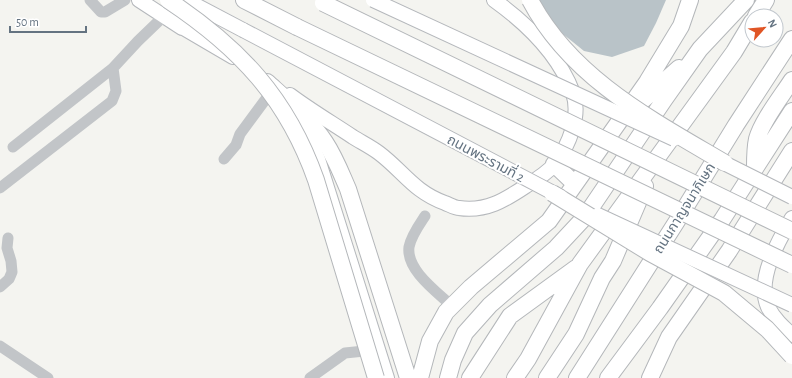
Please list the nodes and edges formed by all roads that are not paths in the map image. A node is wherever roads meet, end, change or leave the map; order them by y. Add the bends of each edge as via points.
1 (90, 0) edge
2 (125, 0) edge
3 (138, 0) edge
4 (168, 0) edge
5 (186, 0) edge
6 (244, 0) edge
7 (373, 0) edge
8 (494, 0) edge
9 (530, 0) edge
10 (690, 0) edge
11 (746, 0) edge
12 (321, 1) edge
13 (169, 20) junction
14 (744, 35) edge
15 (792, 39) edge
16 (700, 49) junction
17 (113, 68) junction
18 (254, 70) junction
19 (792, 80) edge
20 (271, 92) junction
21 (792, 111) edge
22 (622, 119) junction
23 (13, 147) dead end
24 (792, 152) edge
25 (224, 159) dead end
26 (656, 160) junction
27 (724, 163) junction
28 (554, 164) junction
29 (755, 167) junction
30 (575, 184) junction
31 (0, 188) edge
32 (552, 193) junction
33 (792, 197) edge
34 (425, 216) dead end
35 (792, 218) edge
36 (722, 220) junction
37 (792, 231) edge
38 (8, 238) dead end
39 (729, 251) junction
40 (580, 264) junction
41 (792, 265) edge
42 (0, 287) edge
43 (792, 305) edge
44 (452, 306) junction
45 (792, 335) edge
46 (669, 337) junction
47 (0, 346) edge
48 (379, 350) junction
49 (792, 356) edge
50 (48, 378) edge
51 (310, 378) edge
52 (376, 378) edge
53 (387, 378) edge
54 (408, 378) edge
55 (420, 378) edge
56 (448, 378) edge
57 (470, 378) edge
58 (516, 378) edge
59 (547, 378) edge
60 (577, 378) edge
61 (608, 378) edge
62 (639, 378) edge
63 (650, 378) edge

1 - 2 street via 101,12 105,12
3 - 13 main road
4 - 52 highway, bridge via 215,34 248,66 268,89 297,135 316,180
5 - 32 main road, ถนนพระรามที่ 2, bridge
6 - 41 highway, bridge
7 - 27 main road, bridge
8 - 28 main road via 541,42 554,58 573,94 576,115 573,128
9 - 27 highway, bridge via 558,42 604,86 627,104
10 - 22 highway via 680,26
11 - 16 highway
12 - 37 highway, bridge
13 - 17 street via 138,41
13 - 18 main road
13 - 20 main road via 245,69
14 - 26 highway
15 - 60 highway, ถนนกาญจนาภิเษก
16 - 22 highway
16 - 56 highway via 584,218 538,265 490,305 466,333 453,360
17 - 23 street
17 - 31 street via 116,91 112,101
18 - 28 main road via 304,106 379,153 417,189 438,201 458,208 479,209 499,202 540,177
18 - 54 highway via 309,121 325,141 337,163 348,189
19 - 29 highway via 757,138
20 - 25 street
20 - 48 main road via 297,120 309,138 318,159
21 - 29 highway
22 - 30 highway
24 - 39 highway
26 - 40 highway
26 - 59 highway via 614,261 602,278 576,334
27 - 33 main road, bridge
28 - 30 highway
29 - 36 highway
30 - 44 highway via 549,221
32 - 43 main road, ถนนพระรามที่ 2, bridge
32 - 49 highway, bridge via 650,253 724,293 767,328
34 - 44 street via 409,247 410,257 422,278
35 - 45 main road via 772,255 765,288 768,307 778,323
36 - 39 highway
36 - 61 highway
38 - 42 street via 6,248 12,261 12,272 9,279
39 - 46 highway
40 - 57 highway via 510,316
40 - 58 highway
44 - 55 highway via 430,341
46 - 62 highway
46 - 63 highway
47 - 50 street
48 - 51 street via 345,353
48 - 53 main road

